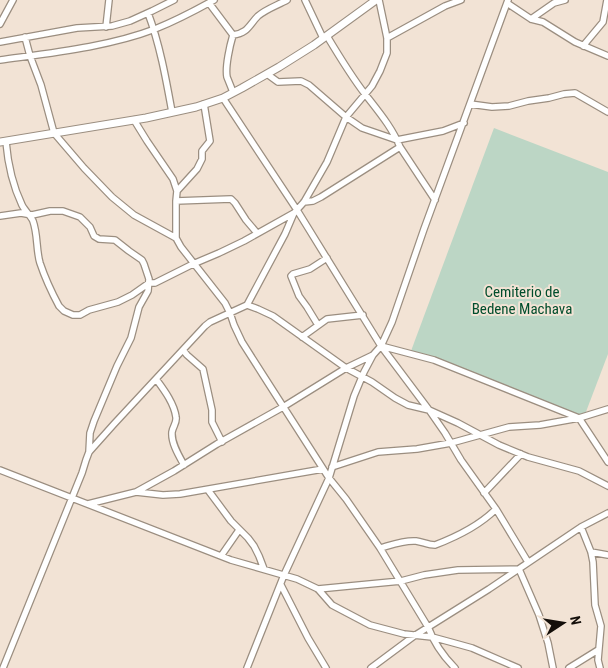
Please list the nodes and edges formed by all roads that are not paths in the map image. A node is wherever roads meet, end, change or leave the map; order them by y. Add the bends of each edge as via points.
1 (12, 0) edge
2 (109, 0) edge
3 (174, 0) edge
4 (287, 0) edge
5 (305, 0) edge
6 (377, 0) edge
7 (443, 0) edge
8 (461, 0) edge
9 (565, 0) edge
10 (607, 0) edge
11 (212, 1) edge
12 (508, 2) edge
13 (445, 6) junction
14 (148, 13) junction
15 (531, 19) junction
16 (0, 24) edge
17 (106, 27) junction
18 (154, 29) junction
19 (233, 35) junction
20 (25, 37) junction
21 (325, 37) junction
22 (387, 38) junction
23 (0, 42) edge
24 (583, 46) junction
25 (30, 56) junction
26 (608, 56) edge
27 (0, 60) edge
28 (266, 74) junction
29 (234, 92) junction
30 (365, 94) junction
31 (222, 98) junction
32 (204, 104) junction
33 (470, 104) junction
34 (172, 112) junction
35 (608, 112) edge
36 (346, 117) junction
37 (134, 120) junction
38 (464, 123) junction
39 (54, 133) junction
40 (3, 142) edge
41 (398, 144) junction
42 (177, 191) junction
43 (176, 200) junction
44 (435, 200) junction
45 (304, 202) junction
46 (295, 211) junction
47 (28, 214) junction
48 (0, 216) edge
49 (257, 233) junction
50 (176, 238) junction
51 (327, 258) junction
52 (193, 264) junction
53 (148, 283) junction
54 (247, 305) junction
55 (230, 313) junction
56 (363, 315) junction
57 (318, 325) junction
58 (302, 337) junction
59 (381, 346) junction
60 (183, 350) junction
61 (373, 355) junction
62 (346, 368) junction
63 (362, 376) junction
64 (156, 379) junction
65 (283, 407) junction
66 (608, 409) edge
67 (429, 410) junction
68 (579, 418) junction
69 (480, 434) junction
70 (222, 442) junction
71 (451, 443) junction
72 (89, 452) junction
73 (521, 454) junction
74 (608, 462) edge
75 (184, 465) junction
76 (332, 467) junction
77 (323, 469) junction
78 (0, 470) edge
79 (329, 478) junction
80 (608, 486) edge
81 (208, 490) junction
82 (136, 492) junction
83 (484, 493) junction
84 (72, 498) junction
85 (88, 504) junction
86 (496, 509) junction
87 (608, 513) edge
88 (581, 527) junction
89 (239, 530) junction
90 (380, 548) junction
91 (591, 552) junction
92 (608, 555) edge
93 (221, 556) junction
94 (528, 562) junction
95 (264, 569) junction
96 (519, 569) junction
97 (284, 575) junction
98 (401, 581) junction
99 (281, 585) junction
100 (318, 589) junction
101 (608, 624) edge
102 (601, 626) junction
103 (428, 627) junction
104 (414, 636) junction
105 (432, 637) junction
106 (598, 650) junction
107 (379, 665) edge
108 (510, 665) junction
109 (3, 668) edge
110 (247, 668) edge
111 (326, 668) edge
112 (371, 668) edge
113 (455, 668) edge
114 (502, 668) edge
115 (518, 668) edge
116 (553, 668) edge
117 (569, 668) edge
118 (600, 668) edge

1 - 16 street
2 - 17 street
3 - 14 street
4 - 19 street via 258,17 240,34
5 - 21 street
6 - 21 main road
6 - 22 street
7 - 13 street
8 - 13 street
9 - 15 street via 554,3
10 - 24 street via 603,22
11 - 18 street
11 - 19 street
12 - 15 street
12 - 33 street
13 - 22 street
14 - 17 street
14 - 18 street
15 - 24 street via 543,22
17 - 20 street via 77,28
18 - 25 street via 118,40
18 - 34 street
19 - 29 street via 227,66
20 - 23 street
20 - 25 street
21 - 28 main road
21 - 30 street
22 - 30 street via 387,53 380,71
24 - 26 street
25 - 27 street
25 - 39 street
28 - 29 main road
28 - 36 street via 278,82 301,81 309,85
29 - 31 main road
30 - 36 street
30 - 41 street
31 - 32 main road
31 - 46 street
32 - 34 main road
32 - 42 street via 210,141 202,151 197,169
33 - 35 street via 509,106 575,94
33 - 38 street
34 - 37 main road
36 - 41 street
36 - 45 street via 327,162
37 - 39 main road
37 - 42 street via 173,179
38 - 41 street
38 - 44 street
39 - 40 main road
39 - 50 street via 112,197 134,215
40 - 47 street via 12,179
41 - 44 street
41 - 45 street via 321,197
42 - 43 street
43 - 49 street via 231,200
43 - 50 street
44 - 59 street
45 - 46 street
46 - 49 street
46 - 51 street
46 - 54 street
47 - 48 street
47 - 53 street via 50,211 80,216 94,236 115,240 142,260
47 - 53 street via 35,228 40,263 54,297 64,311 80,315 118,302
49 - 52 street
50 - 52 street
51 - 56 street
51 - 57 street via 291,276 299,296
52 - 53 street via 155,283
52 - 55 street
53 - 72 street via 131,338 90,433
54 - 55 street
54 - 58 street via 273,316
55 - 60 street via 210,322
55 - 65 street via 242,342
56 - 57 street via 327,319
56 - 59 street
57 - 58 street
58 - 62 street
59 - 61 street
59 - 67 street
59 - 68 street via 434,360
60 - 64 street
60 - 70 street via 203,369 212,422
61 - 62 street
61 - 63 street
62 - 63 street
62 - 65 street
63 - 67 street via 402,402
63 - 76 street
64 - 72 street
64 - 75 street via 175,411 177,419 172,434
65 - 70 street
65 - 77 street
66 - 68 street
67 - 69 street
67 - 71 street
68 - 69 street
68 - 74 street
69 - 71 street
69 - 73 street
70 - 75 street
71 - 76 street via 378,452
71 - 83 street
72 - 84 street
73 - 80 street via 579,471
73 - 83 street
75 - 82 street
76 - 79 street
77 - 79 street
77 - 81 street
78 - 84 street
79 - 90 street
79 - 97 street
81 - 82 street via 163,495
81 - 89 street
82 - 85 street
83 - 86 street
84 - 85 street
84 - 109 street
85 - 93 street
86 - 90 street via 482,521 435,545 410,541
86 - 94 street
87 - 88 street
88 - 91 street
88 - 94 street
89 - 93 street
89 - 95 street via 254,546
90 - 98 street
91 - 92 street
91 - 102 street via 595,605
93 - 95 street
94 - 96 street
95 - 97 street
96 - 98 street via 458,570
96 - 103 street
96 - 116 street via 539,615
97 - 99 street
97 - 100 street
98 - 100 street
98 - 103 street
99 - 110 street
99 - 111 street
100 - 104 street via 332,605 370,625
101 - 102 street
102 - 106 street
103 - 104 street
103 - 105 street
104 - 105 street
104 - 107 street
105 - 108 street via 472,648
105 - 113 street
106 - 117 street
106 - 118 street
107 - 112 street
108 - 114 street
108 - 115 street

